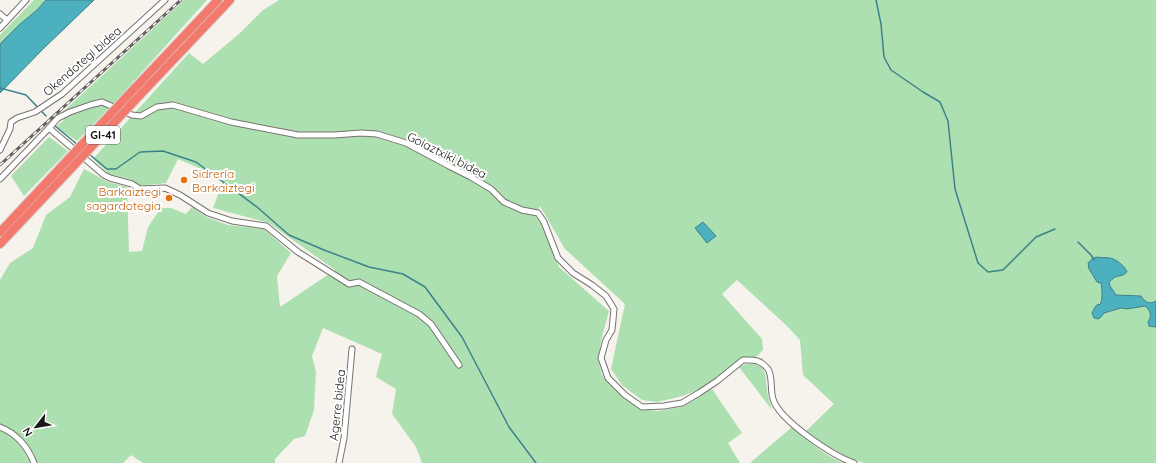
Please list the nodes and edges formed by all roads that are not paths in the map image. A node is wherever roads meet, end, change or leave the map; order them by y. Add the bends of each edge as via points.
1 (26, 0) edge
2 (165, 0) edge
3 (218, 0) edge
4 (230, 1) edge
5 (0, 14) edge
6 (7, 20) junction
7 (0, 28) edge
8 (136, 92) junction
9 (49, 128) junction
10 (0, 150) edge
11 (63, 171) junction
12 (0, 179) edge
13 (0, 232) edge
14 (0, 244) edge
15 (352, 349) dead end
16 (459, 365) dead end
17 (0, 427) edge
18 (34, 463) edge
19 (339, 463) edge
20 (854, 463) edge

1 - 6 street
2 - 10 street, Okendotegi bidea via 62,94 35,112 11,122
3 - 8 highway, GI-41
4 - 8 highway, GI-41
5 - 6 street
6 - 7 street
8 - 11 highway, GI-41, bridge
9 - 12 street, Goiaztxiki bidea
9 - 16 street via 104,175 140,189 165,188 208,213 232,221 266,226 298,252 349,284 359,282 419,314 431,324
9 - 20 street, Goiaztxiki bidea via 58,118 70,112 102,102 132,115 142,116 158,107 173,106 231,122 298,134 377,134 406,143 471,177 504,202 522,210 538,213 558,258 573,273 606,296 614,309 612,330 601,358 608,378 625,395 642,407 682,403 718,381 743,360 758,361 769,371 773,400 790,422 826,450
11 - 13 highway, GI-41
11 - 14 highway, GI-41
15 - 19 street, Agerre bidea via 344,438
17 - 18 street via 21,441

